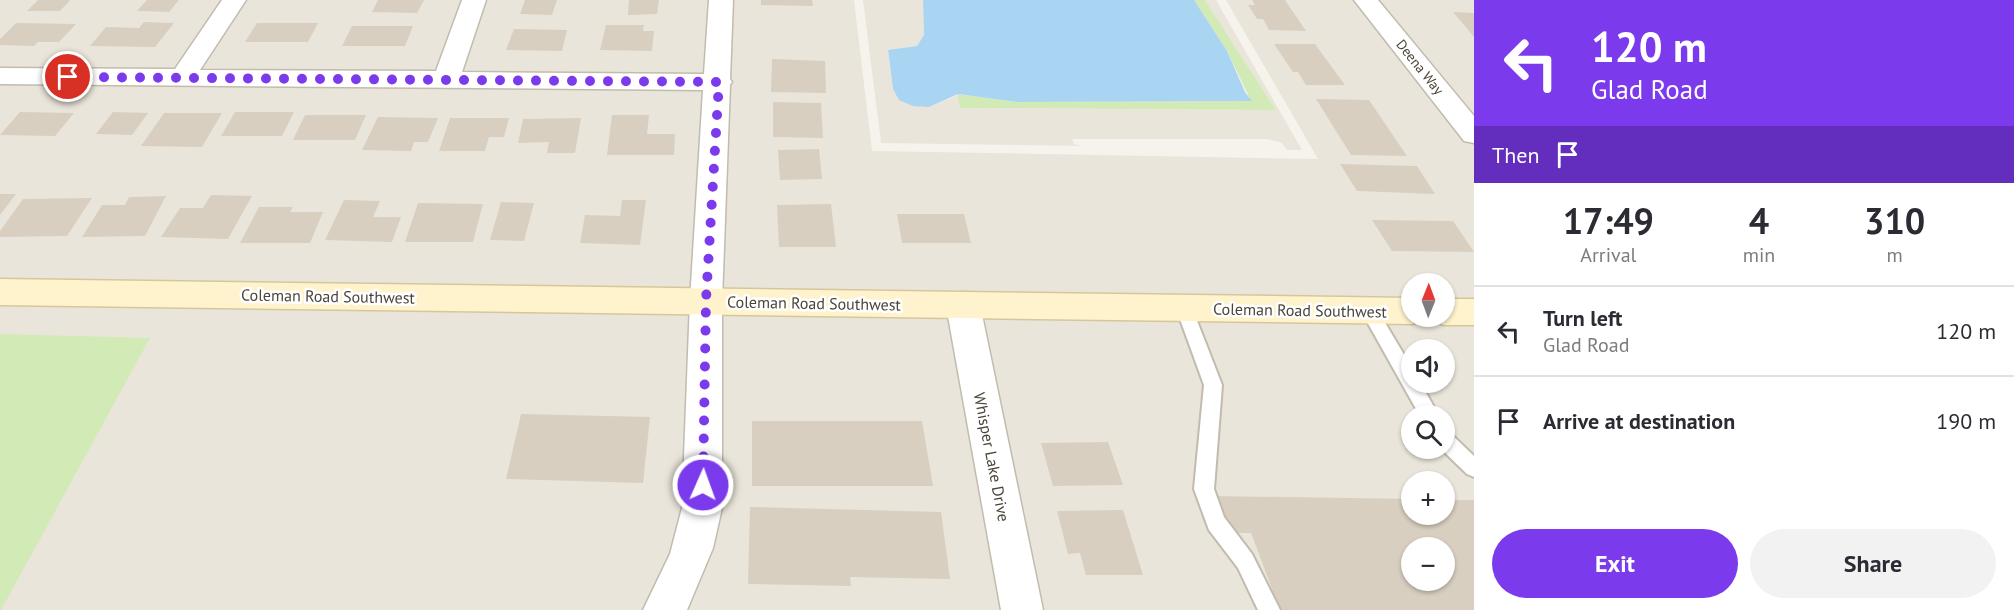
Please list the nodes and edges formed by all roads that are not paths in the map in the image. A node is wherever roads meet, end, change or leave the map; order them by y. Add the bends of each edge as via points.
1 (234, 0) edge
2 (474, 0) edge
3 (721, 0) edge
4 (1366, 0) edge
5 (0, 76) edge
6 (182, 78) junction
7 (446, 80) junction
8 (719, 82) junction
9 (1474, 134) edge
10 (0, 292) edge
11 (706, 300) junction
12 (963, 305) junction
13 (1184, 308) junction
14 (1370, 310) junction
15 (1401, 311) edge
16 (1455, 312) edge
17 (1474, 312) edge
18 (1424, 405) edge
19 (1455, 450) edge
20 (1474, 468) edge
21 (664, 610) edge
22 (1022, 610) edge
23 (1269, 610) edge

1 - 6 street
2 - 7 street
3 - 8 street
4 - 9 street, Deena Way
5 - 6 street
6 - 7 street
7 - 8 street
8 - 11 street
10 - 11 street, Coleman Road Southwest
11 - 12 street, Coleman Road Southwest
11 - 21 street via 699,535
12 - 13 street, Coleman Road Southwest
12 - 22 street, Whisper Lake Drive
13 - 14 street, Coleman Road Southwest
13 - 23 lane via 1213,385 1204,489 1216,523 1245,561
14 - 15 street, Coleman Road Southwest
14 - 18 lane
16 - 17 street
19 - 20 lane

